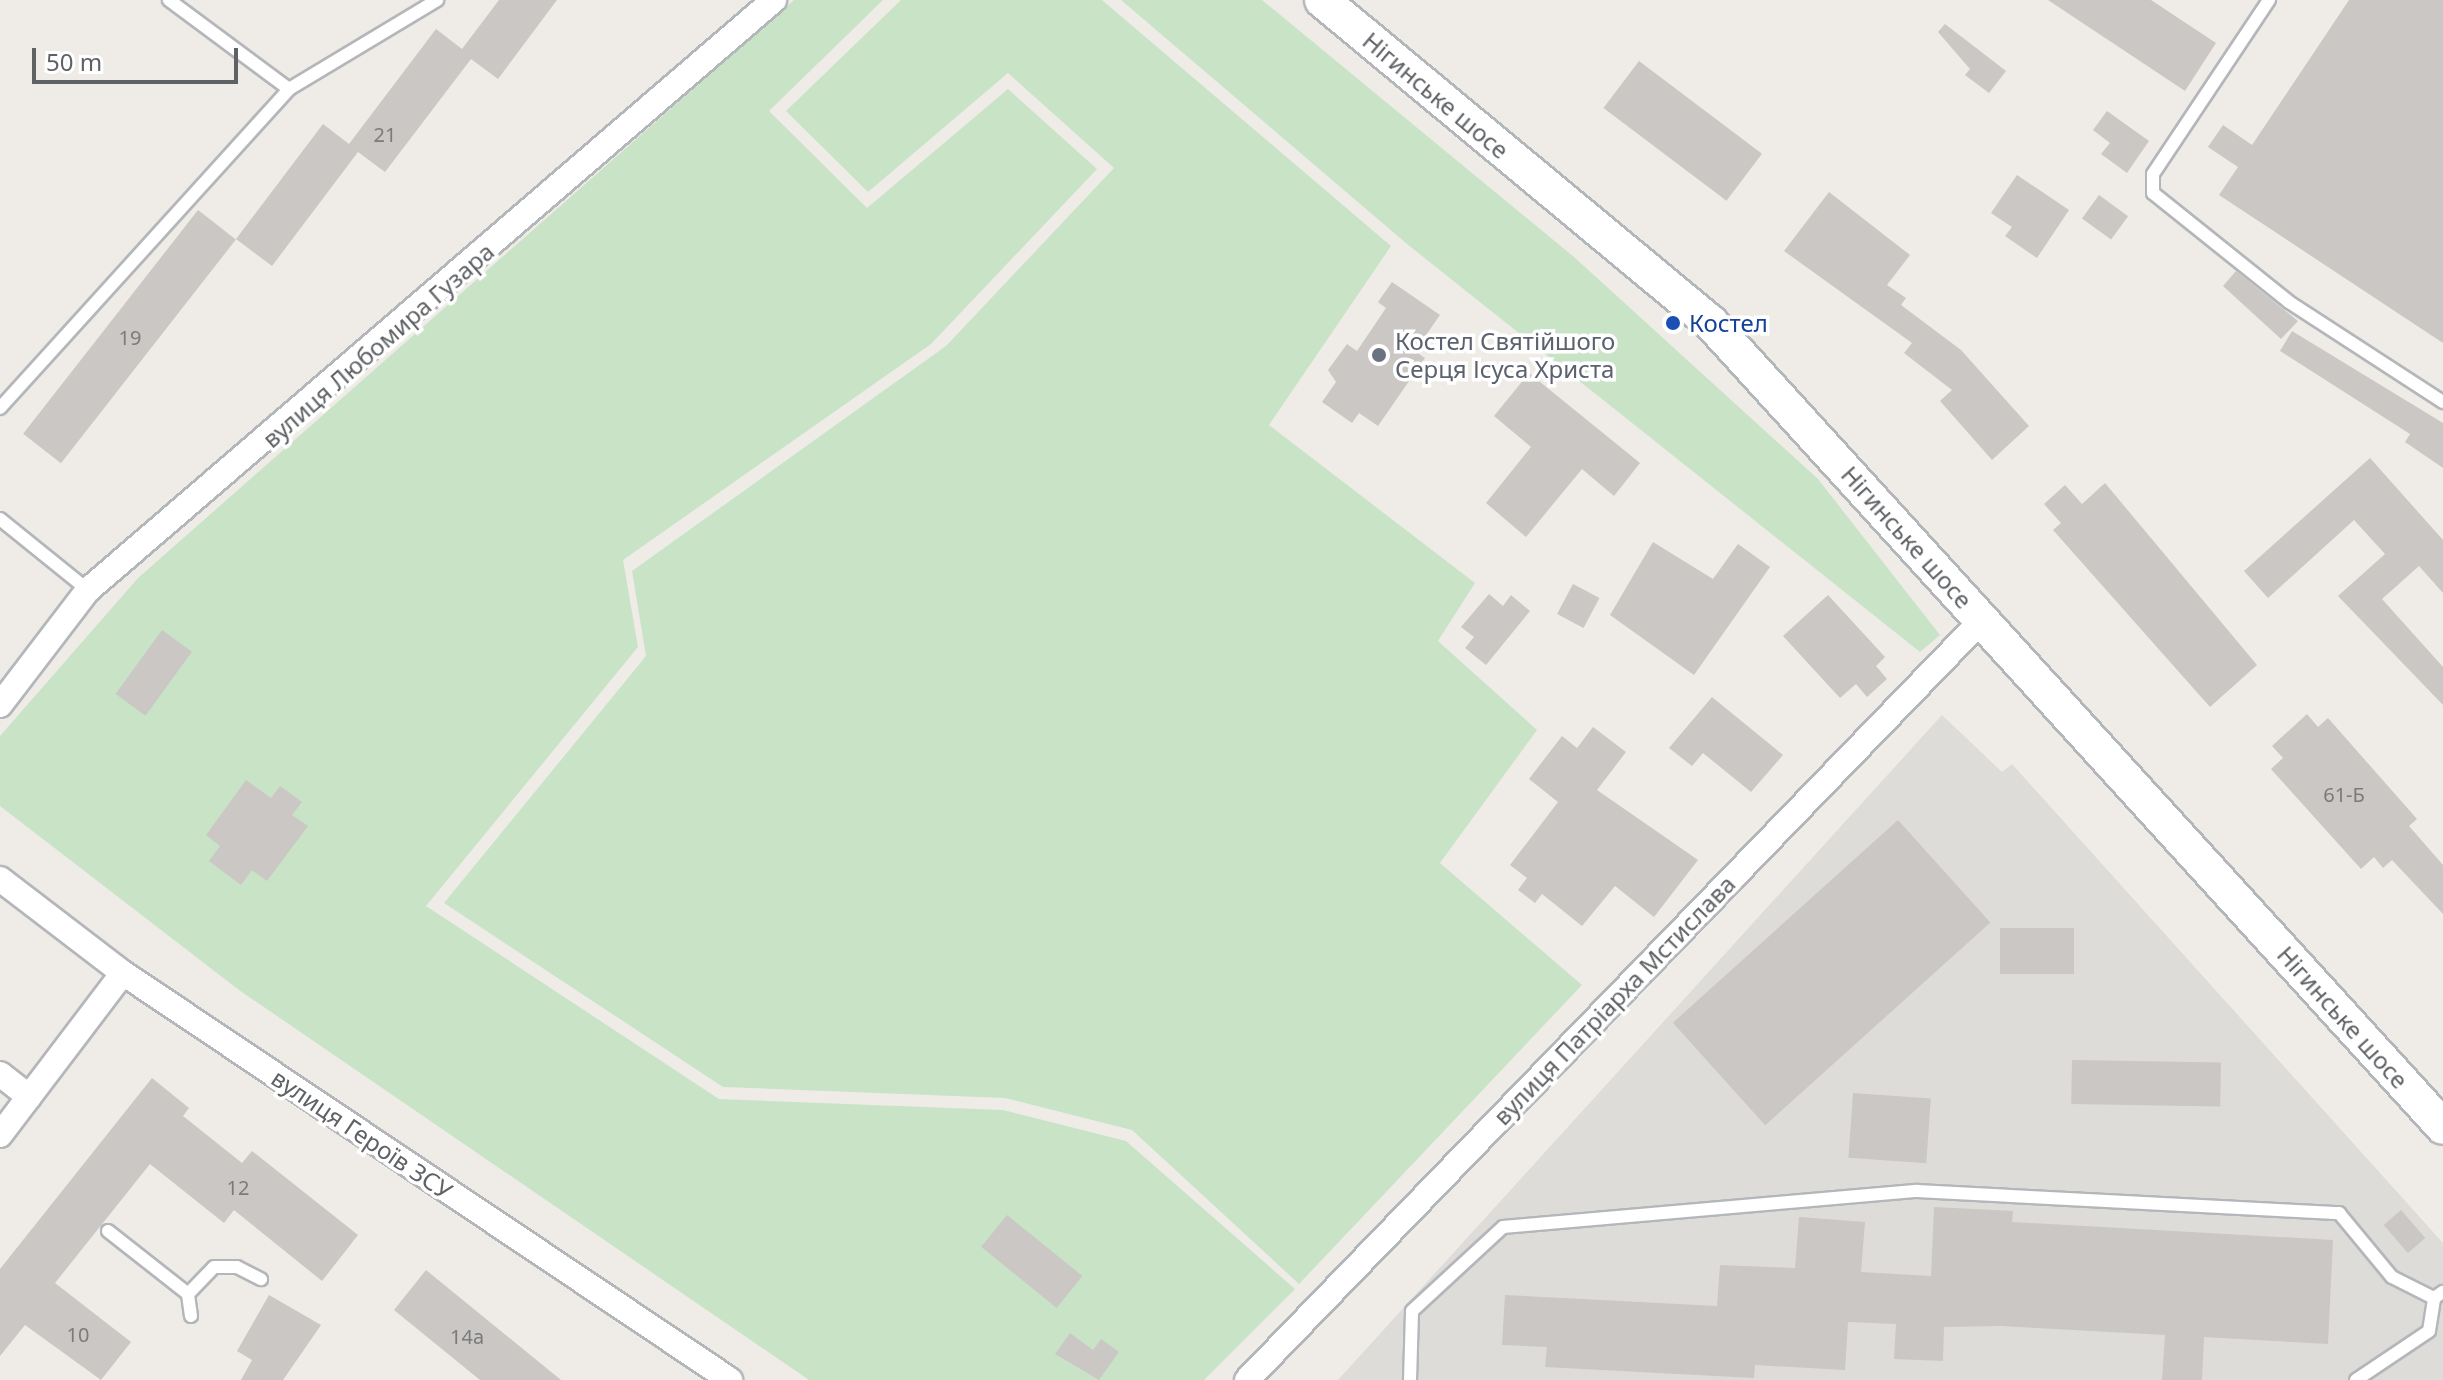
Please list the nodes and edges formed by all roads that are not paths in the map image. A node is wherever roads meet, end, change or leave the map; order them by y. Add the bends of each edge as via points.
1 (169, 0) edge
2 (437, 0) edge
3 (774, 0) edge
4 (1322, 0) edge
5 (2269, 0) edge
6 (289, 89) junction
7 (2443, 402) edge
8 (0, 408) edge
9 (0, 519) edge
10 (88, 590) junction
11 (1982, 620) junction
12 (0, 705) edge
13 (0, 879) edge
14 (123, 973) junction
15 (0, 1074) edge
16 (29, 1097) junction
17 (2443, 1127) edge
18 (0, 1135) edge
19 (108, 1231) dead end
20 (261, 1279) dead end
21 (188, 1294) junction
22 (2438, 1295) edge
23 (191, 1316) dead end
24 (730, 1380) edge
25 (1247, 1380) edge
26 (1410, 1380) edge
27 (2356, 1380) edge

1 - 6 lane
2 - 6 lane
3 - 10 street, вулиця Любомира Гузара
4 - 11 main road, Нігинське шосе via 1711,323
5 - 7 lane via 2153,174 2153,193 2289,302
6 - 8 lane
9 - 10 lane
10 - 12 street, вулиця Любомира Гузара
11 - 17 main road, Нігинське шосе
11 - 25 street, вулиця Патріарха Мстислава
13 - 14 street, вулиця Героїв ЗСУ
14 - 16 street
14 - 24 street, вулиця Героїв ЗСУ
15 - 16 street
16 - 18 street
19 - 21 lane
20 - 21 lane via 222,1265
21 - 23 lane
22 - 26 lane via 2392,1277 2339,1213 1917,1191 1503,1227 1412,1311
22 - 27 lane via 2429,1331

